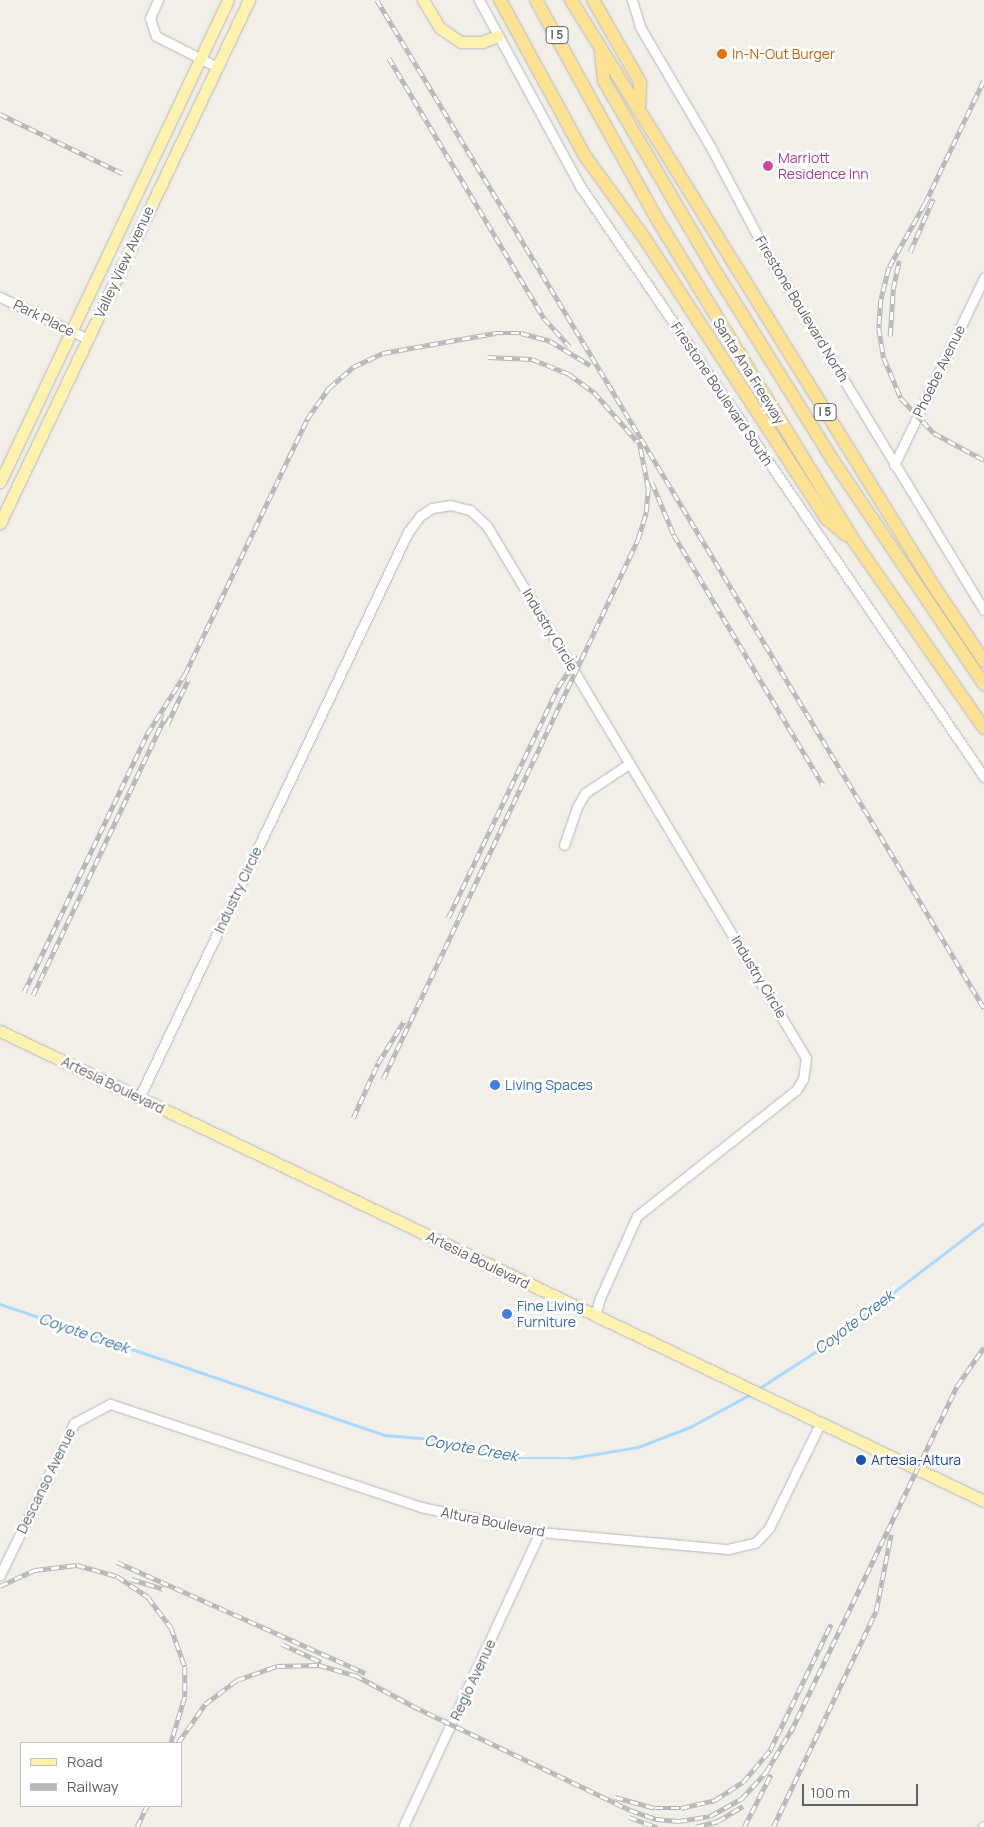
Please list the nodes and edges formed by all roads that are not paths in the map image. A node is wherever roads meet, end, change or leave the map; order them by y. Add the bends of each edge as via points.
1 (158, 0) edge
2 (228, 0) edge
3 (249, 0) edge
4 (423, 0) edge
5 (480, 0) edge
6 (500, 0) edge
7 (536, 0) edge
8 (571, 0) edge
9 (592, 0) edge
10 (633, 0) edge
11 (498, 36) junction
12 (601, 51) junction
13 (200, 60) junction
14 (217, 67) junction
15 (639, 105) junction
16 (984, 278) edge
17 (0, 297) edge
18 (72, 331) junction
19 (88, 339) junction
20 (894, 465) junction
21 (0, 482) edge
22 (0, 523) edge
23 (856, 544) junction
24 (984, 610) edge
25 (984, 661) edge
26 (984, 684) edge
27 (984, 728) edge
28 (629, 764) junction
29 (984, 777) edge
30 (564, 845) dead end
31 (0, 1031) edge
32 (140, 1098) junction
33 (595, 1316) junction
34 (110, 1404) joint
35 (820, 1424) junction
36 (984, 1501) edge
37 (540, 1532) junction
38 (3, 1562) edge
39 (0, 1575) edge
40 (403, 1827) edge

1 - 13 street via 150,18 156,36
2 - 13 main road, Valley View Avenue
3 - 14 main road, Valley View Avenue
4 - 11 main road via 440,28 455,40 472,44
5 - 11 street, Firestone Boulevard South
6 - 23 highway via 585,156 651,248 827,519
7 - 23 highway, Santa Ana Freeway / I 5 via 682,261
8 - 12 highway, I 5
9 - 15 highway via 640,82
10 - 20 street, Firestone Boulevard North via 640,27 709,144 766,252
11 - 29 street, Firestone Boulevard South via 580,186
12 - 15 highway, I 5
12 - 26 highway via 604,81 712,266 832,459
13 - 14 street
13 - 18 main road, Valley View Avenue
14 - 19 main road, Valley View Avenue
15 - 25 highway, I 5 via 788,353
16 - 20 street, Phoebe Avenue
17 - 18 street, Park Place
18 - 19 street, Park Place
18 - 21 main road, Valley View Avenue
19 - 22 main road, Valley View Avenue
20 - 24 street, Firestone Boulevard North
23 - 27 highway, Santa Ana Freeway / I 5
28 - 30 street via 585,793 577,806
28 - 32 street, Industry Circle via 484,521 470,510 458,506 442,506 426,512 408,532
28 - 33 street, Industry Circle via 802,1048 806,1068 796,1090 637,1216
31 - 32 main road, Artesia Boulevard
32 - 33 main road, Artesia Boulevard
33 - 35 main road, Artesia Boulevard
34 - 37 street, Altura Boulevard via 421,1507
34 - 38 street, Descanso Avenue via 74,1423
35 - 36 main road, Artesia Boulevard
35 - 37 street, Altura Boulevard via 769,1528 748,1546 728,1550
37 - 40 street, Regio Avenue
38 - 39 street, Descanso Avenue

